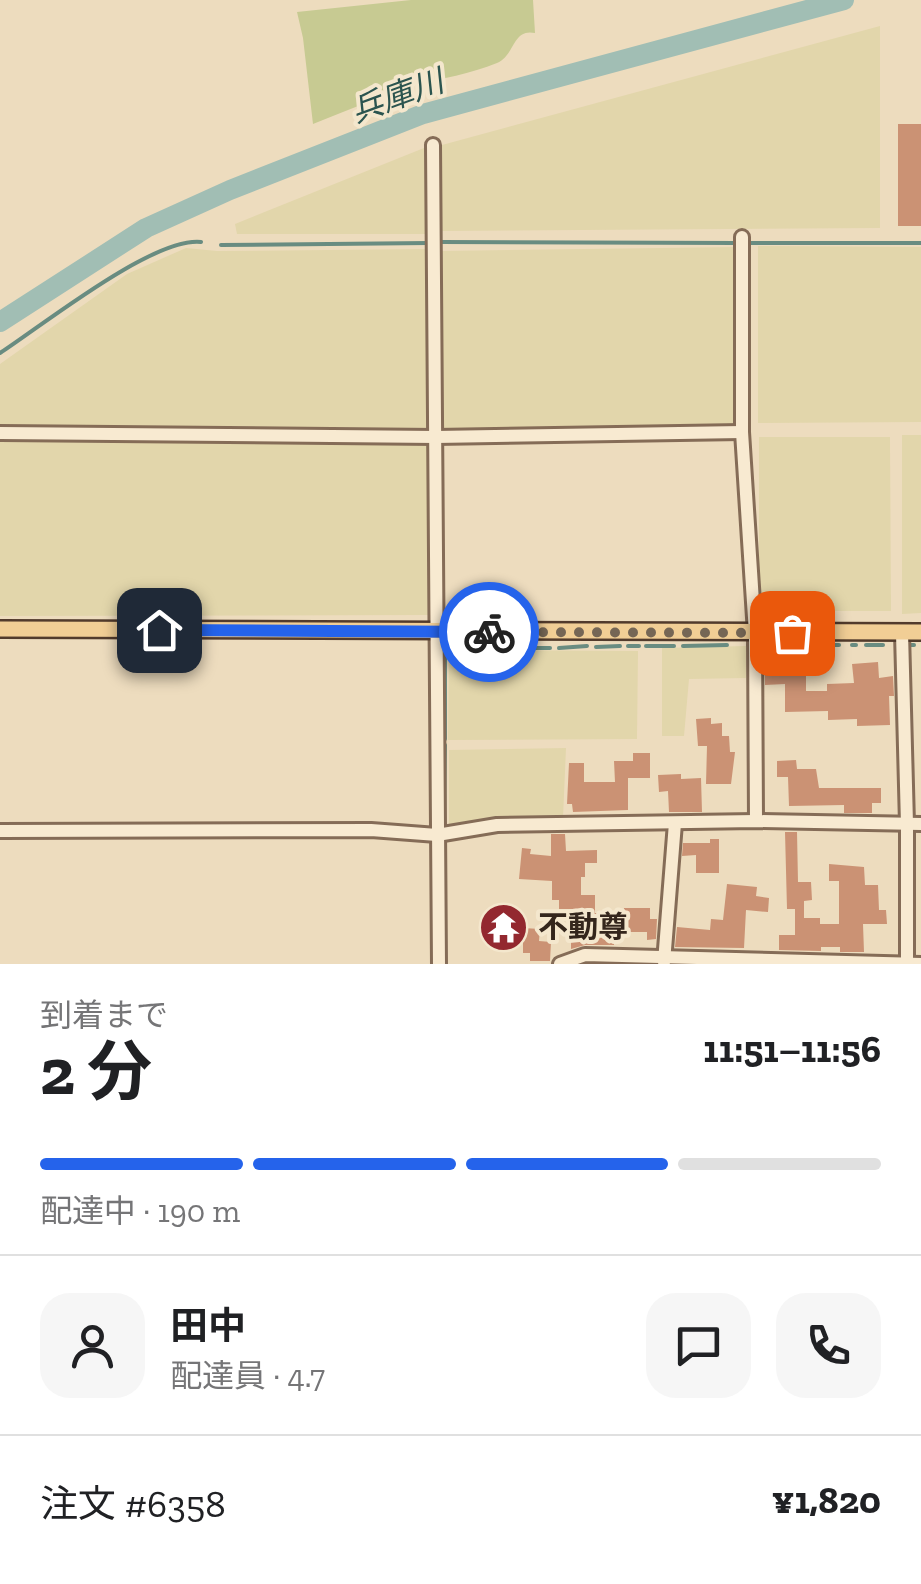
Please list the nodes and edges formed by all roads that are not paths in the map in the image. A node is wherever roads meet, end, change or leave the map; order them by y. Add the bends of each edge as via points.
1 (433, 145) dead end
2 (742, 237) dead end
3 (742, 432) junction
4 (0, 433) edge
5 (436, 437) junction
6 (0, 629) edge
7 (437, 632) junction
8 (902, 632) junction
9 (921, 632) edge
10 (756, 633) junction
11 (756, 821) junction
12 (676, 823) junction
13 (914, 824) edge
14 (0, 832) edge
15 (437, 835) junction
16 (664, 960) edge
17 (806, 963) edge
18 (441, 964) edge
19 (560, 964) edge
20 (907, 964) edge
21 (921, 964) edge

1 - 5 street
2 - 3 street
3 - 5 street
3 - 10 street
4 - 5 street
5 - 7 street
6 - 7 main road
7 - 10 main road
7 - 15 street
8 - 9 main road
8 - 10 main road
8 - 13 street
10 - 11 street
11 - 12 street
11 - 13 street
12 - 15 street via 497,824
12 - 16 street
13 - 20 street
14 - 15 street
15 - 18 street
16 - 17 street
16 - 19 street via 584,955
17 - 20 street
20 - 21 street

